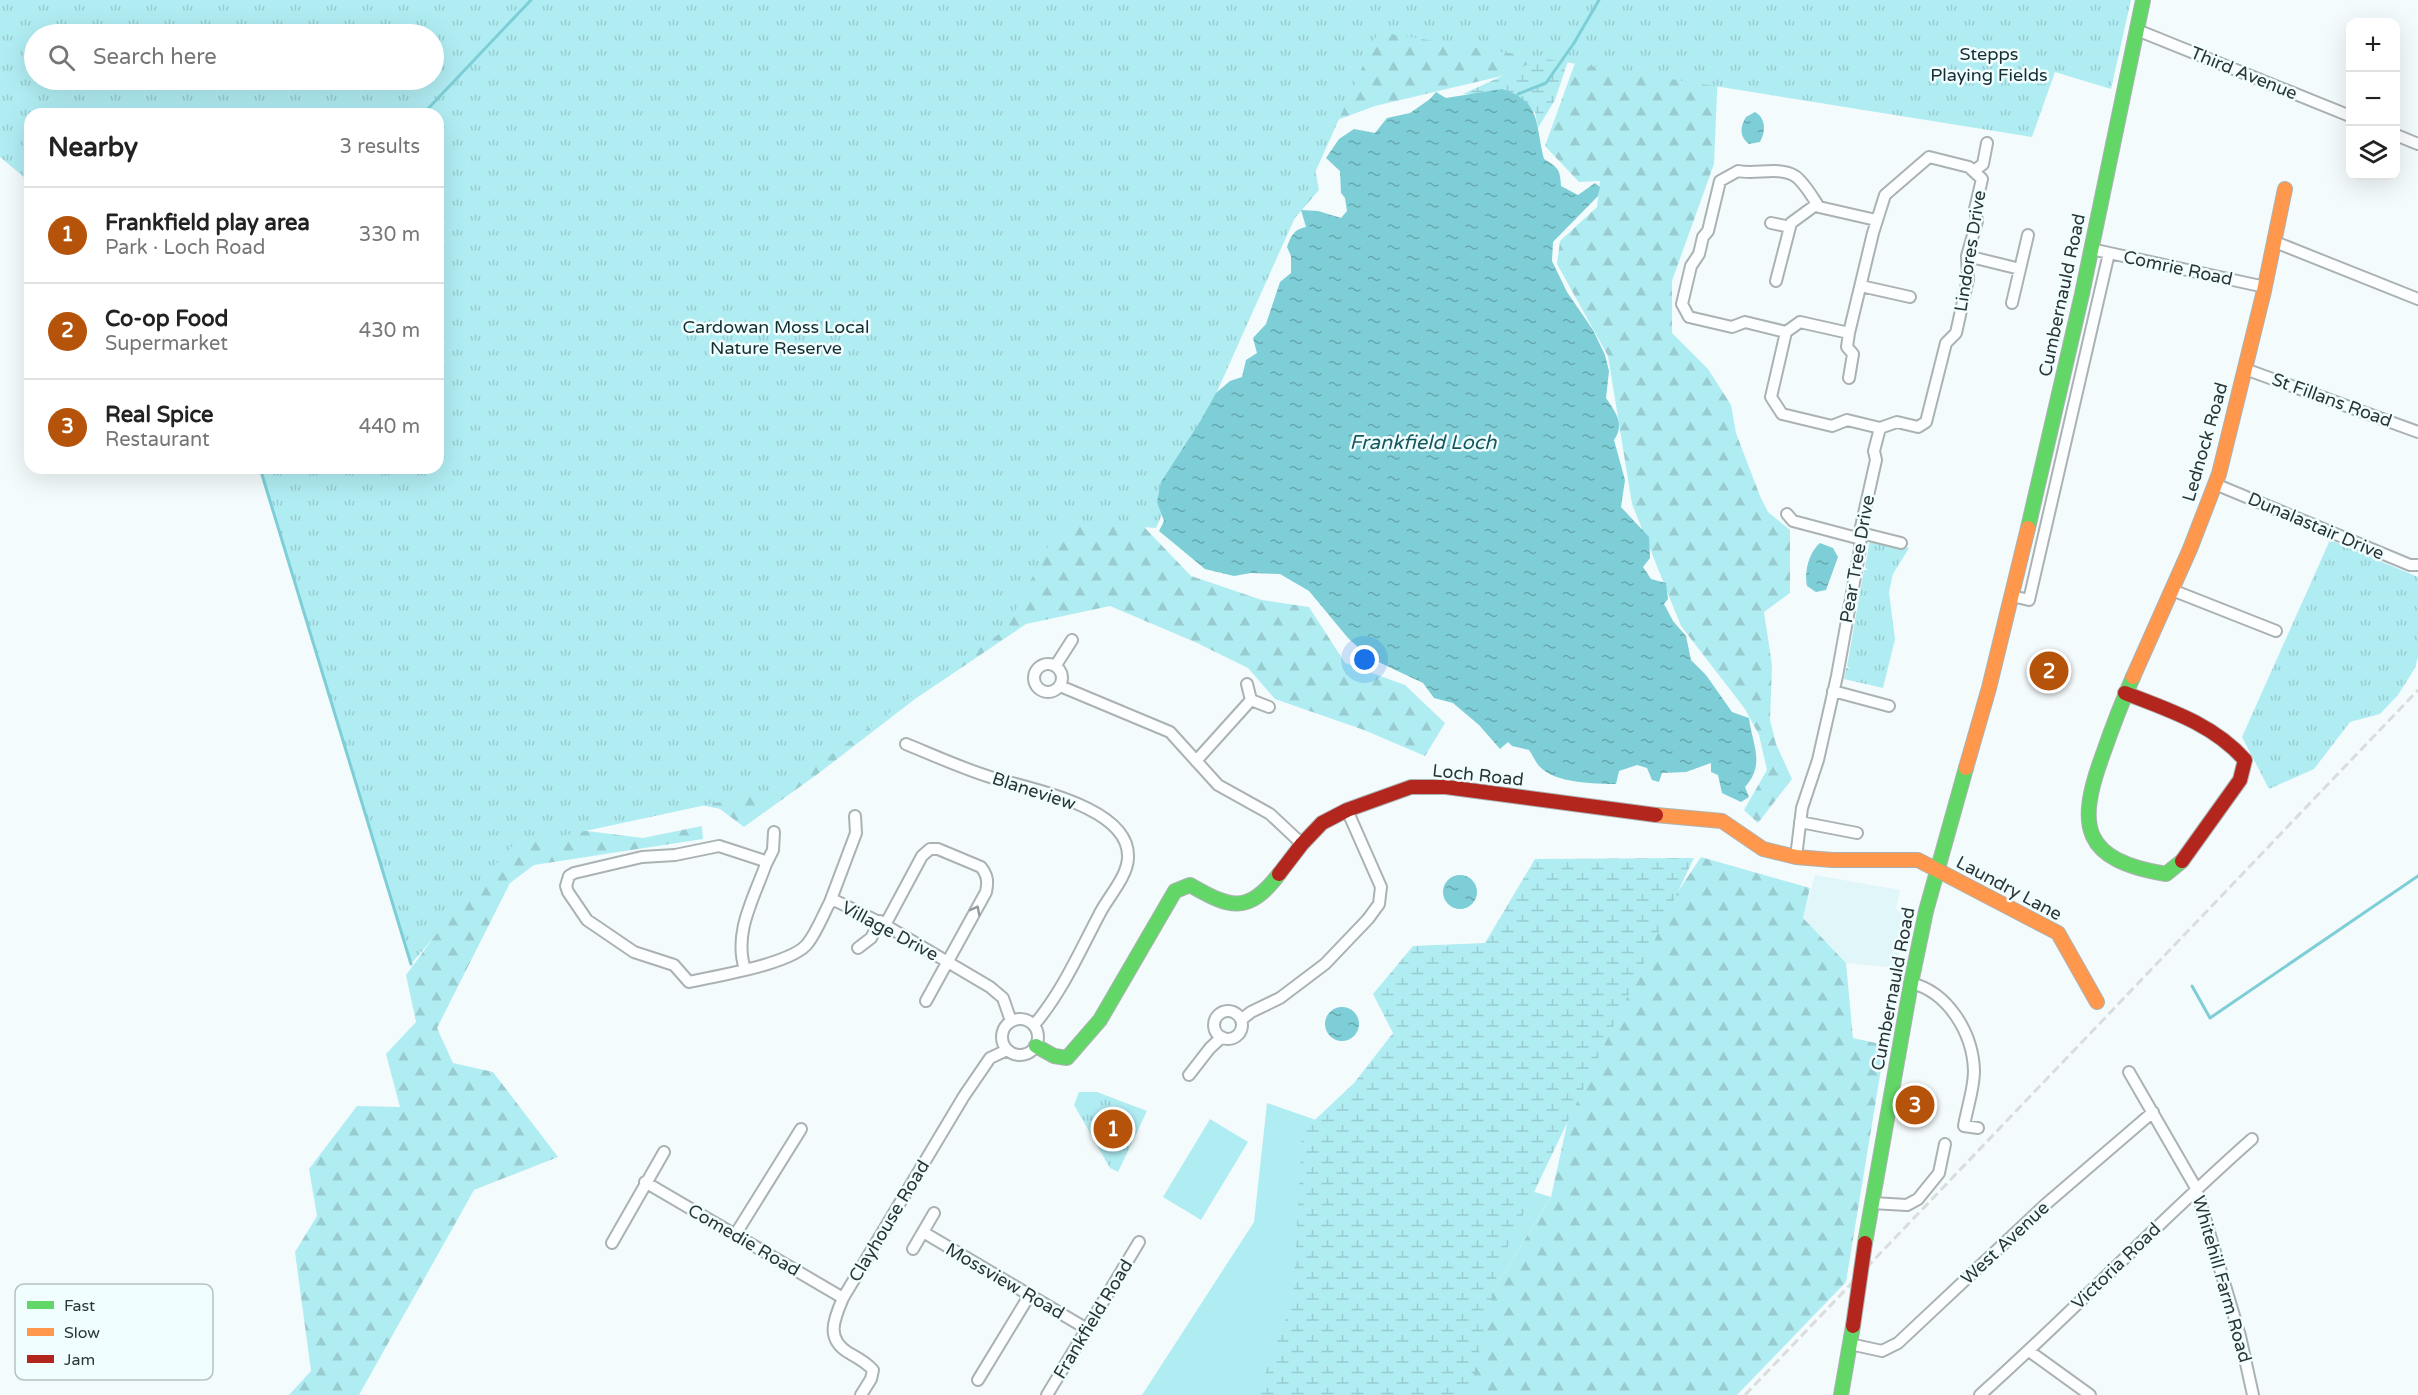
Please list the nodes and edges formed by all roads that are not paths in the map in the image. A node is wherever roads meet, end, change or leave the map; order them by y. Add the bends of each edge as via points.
1 (2144, 0) edge
2 (2137, 30) junction
3 (2346, 114) edge
4 (2400, 137) edge
5 (1987, 143) dead end
6 (2418, 144) edge
7 (1974, 171) junction
8 (2285, 189) dead end
9 (1817, 204) junction
10 (1876, 220) junction
11 (1771, 223) dead end
12 (1790, 227) junction
13 (2028, 235) dead end
14 (2276, 242) junction
15 (2091, 249) junction
16 (2109, 253) junction
17 (1967, 256) junction
18 (2020, 269) junction
19 (1776, 280) dead end
20 (1861, 286) junction
21 (2265, 287) junction
22 (1910, 297) dead end
23 (2418, 299) edge
24 (2012, 303) dead end
25 (1786, 332) junction
26 (1850, 333) junction
27 (2245, 369) junction
28 (1849, 378) dead end
29 (1880, 428) junction
30 (2418, 432) edge
31 (2215, 484) junction
32 (1787, 514) dead end
33 (1861, 536) junction
34 (1901, 543) dead end
35 (2418, 565) edge
36 (2172, 590) junction
37 (2012, 596) junction
38 (2276, 631) dead end
39 (1072, 640) dead end
40 (1056, 665) junction
41 (1247, 684) dead end
42 (1060, 686) junction
43 (1833, 691) junction
44 (2125, 693) junction
45 (1251, 700) junction
46 (1889, 706) dead end
47 (1269, 707) dead end
48 (906, 744) dead end
49 (1196, 761) junction
50 (1347, 810) junction
51 (855, 816) dead end
52 (1800, 822) junction
53 (774, 832) dead end
54 (1857, 833) dead end
55 (1302, 844) junction
56 (1796, 857) junction
57 (766, 864) junction
58 (1938, 871) junction
59 (830, 902) junction
60 (883, 923) junction
61 (858, 948) dead end
62 (948, 962) junction
63 (745, 969) junction
64 (1911, 983) junction
65 (926, 1001) dead end
66 (2097, 1002) dead end
67 (1241, 1020) junction
68 (1011, 1021) junction
69 (1034, 1024) junction
70 (1222, 1037) junction
71 (1036, 1046) junction
72 (1007, 1050) junction
73 (2129, 1072) dead end
74 (1189, 1075) dead end
75 (2152, 1112) junction
76 (1978, 1128) dead end
77 (801, 1129) dead end
78 (2252, 1139) dead end
79 (1945, 1144) dead end
80 (664, 1152) dead end
81 (645, 1182) junction
82 (2196, 1188) junction
83 (1872, 1203) junction
84 (934, 1213) dead end
85 (923, 1232) junction
86 (735, 1235) junction
87 (1139, 1242) dead end
88 (612, 1243) dead end
89 (913, 1249) dead end
90 (1029, 1296) junction
91 (843, 1299) junction
92 (1087, 1329) junction
93 (1850, 1344) junction
94 (2029, 1351) junction
95 (978, 1380) dead end
96 (861, 1395) edge
97 (1047, 1395) edge
98 (1841, 1395) edge
99 (1980, 1395) edge
100 (2090, 1395) edge
101 (2253, 1395) edge

1 - 2 street, Cumbernauld Road
2 - 3 street, Third Avenue
2 - 15 street, Cumbernauld Road
4 - 6 street
5 - 7 street via 1983,164
7 - 10 street, Lindores Drive via 1969,166 1929,157 1885,195
7 - 17 street, Lindores Drive via 1982,179 1977,221
8 - 14 street, Lednock Road
9 - 10 street
9 - 12 street
9 - 25 street via 1796,177 1779,171 1738,171 1720,181 1708,231 1691,266 1682,304 1689,317 1732,327 1745,322
10 - 20 street, Lindores Drive
11 - 12 street
12 - 19 street
13 - 18 street
14 - 21 street, Lednock Road
14 - 23 street
15 - 16 street, Comrie Road
15 - 37 street, Cumbernauld Road
16 - 21 street, Comrie Road
16 - 37 street, Cumbernauld Road via 2029,600
17 - 18 street
17 - 29 street, Lindores Drive via 1968,279 1956,333 1946,343 1926,422 1918,427 1897,422
18 - 24 street
20 - 22 street
20 - 26 street, Lindores Drive
21 - 27 street, Lednock Road
25 - 26 street via 1800,322
25 - 29 street, Lindores Drive via 1771,397 1782,414 1832,426 1847,420
26 - 28 street, Lindores Drive via 1847,346 1853,354
27 - 30 street, St Fillans Road
27 - 31 street, Lednock Road
29 - 33 street, Pear Tree Drive
31 - 35 street, Dunalastair Drive
31 - 36 street, Lednock Road
32 - 33 street via 1793,521
33 - 34 street
33 - 43 street, Pear Tree Drive
36 - 38 street
36 - 44 street, Lednock Road
37 - 58 street, Cumbernauld Road
39 - 40 street
40 - 42 street via 1062,673
40 - 42 street via 1038,667 1033,680 1042,691 1052,692
41 - 45 street
42 - 49 street via 1170,732
43 - 46 street
43 - 52 street, Pear Tree Drive
44 - 44 street via 2096,773 2087,815 2091,838 2103,851 2145,871 2166,874 2182,862 2240,780 2245,760 2232,743 2195,722
45 - 47 street
45 - 49 street
48 - 69 street, Blaneview via 986,776 1051,793 1088,809 1108,821 1125,842 1128,859 1121,878 1053,1003
49 - 55 street via 1218,785 1270,814
50 - 55 street, Loch Road via 1322,823
50 - 56 street, Loch Road via 1412,787 1446,787 1722,821 1763,849
50 - 67 street via 1381,887 1379,904 1325,964 1280,998
51 - 59 street via 856,833
52 - 54 street
52 - 56 street, Pear Tree Drive
53 - 57 street via 773,850
55 - 71 street, Loch Road via 1272,884 1250,902 1232,905 1190,885 1181,887 1143,943 1108,1008 1078,1049 1067,1058
56 - 58 street, Loch Road via 1918,860
57 - 63 street via 743,926 741,956
57 - 63 street, Village Drive via 719,846 617,862 574,873 567,882 568,892 587,920 634,952 674,965 689,982
58 - 64 street, Cumbernauld Road
58 - 66 street, Laundry Lane via 2058,933
59 - 60 street, Village Drive via 836,901
59 - 63 street, Village Drive via 808,944 796,954
60 - 61 street
60 - 62 street, Village Drive
62 -> 60 street via 986,892 988,880 981,867 930,849 922,856
62 - 65 street
62 - 68 street, Village Drive via 998,992
64 - 76 street via 1924,986 1941,999 1970,1042 1974,1072 1964,1126
64 - 83 street, Cumbernauld Road
67 - 70 street via 1236,1037
67 - 70 street via 1232,1011 1219,1015 1214,1027
68 - 69 street via 1023,1019
68 - 72 street via 1002,1032
69 - 71 street
70 - 74 street
71 - 72 street via 1024,1055
72 - 91 street, Clayhouse Road via 990,1058 964,1096
73 - 75 street, Whitehill Farm Road
75 - 82 street, Whitehill Farm Road
75 - 93 street, West Avenue via 2046,1204 1898,1343 1882,1351
77 - 86 street
78 - 82 street, Victoria Road
79 - 83 street via 1939,1173 1918,1199 1907,1205
80 - 81 street
81 - 86 street, Comedie Road
81 - 88 street
82 - 94 street, Victoria Road
82 - 101 street, Whitehill Farm Road via 2240,1336
83 - 93 street, Cumbernauld Road, bridge
84 - 85 street
85 - 89 street
85 - 90 street, Mossview Road
86 - 91 street, Comedie Road
87 - 92 street, Frankfield Road
90 - 92 street, Mossview Road
90 - 95 street
91 - 96 street, Clayhouse Road via 833,1322 835,1339 873,1371
92 - 97 street, Frankfield Road
93 - 98 street, Cumbernauld Road
94 - 99 street, Victoria Road
94 - 100 street

